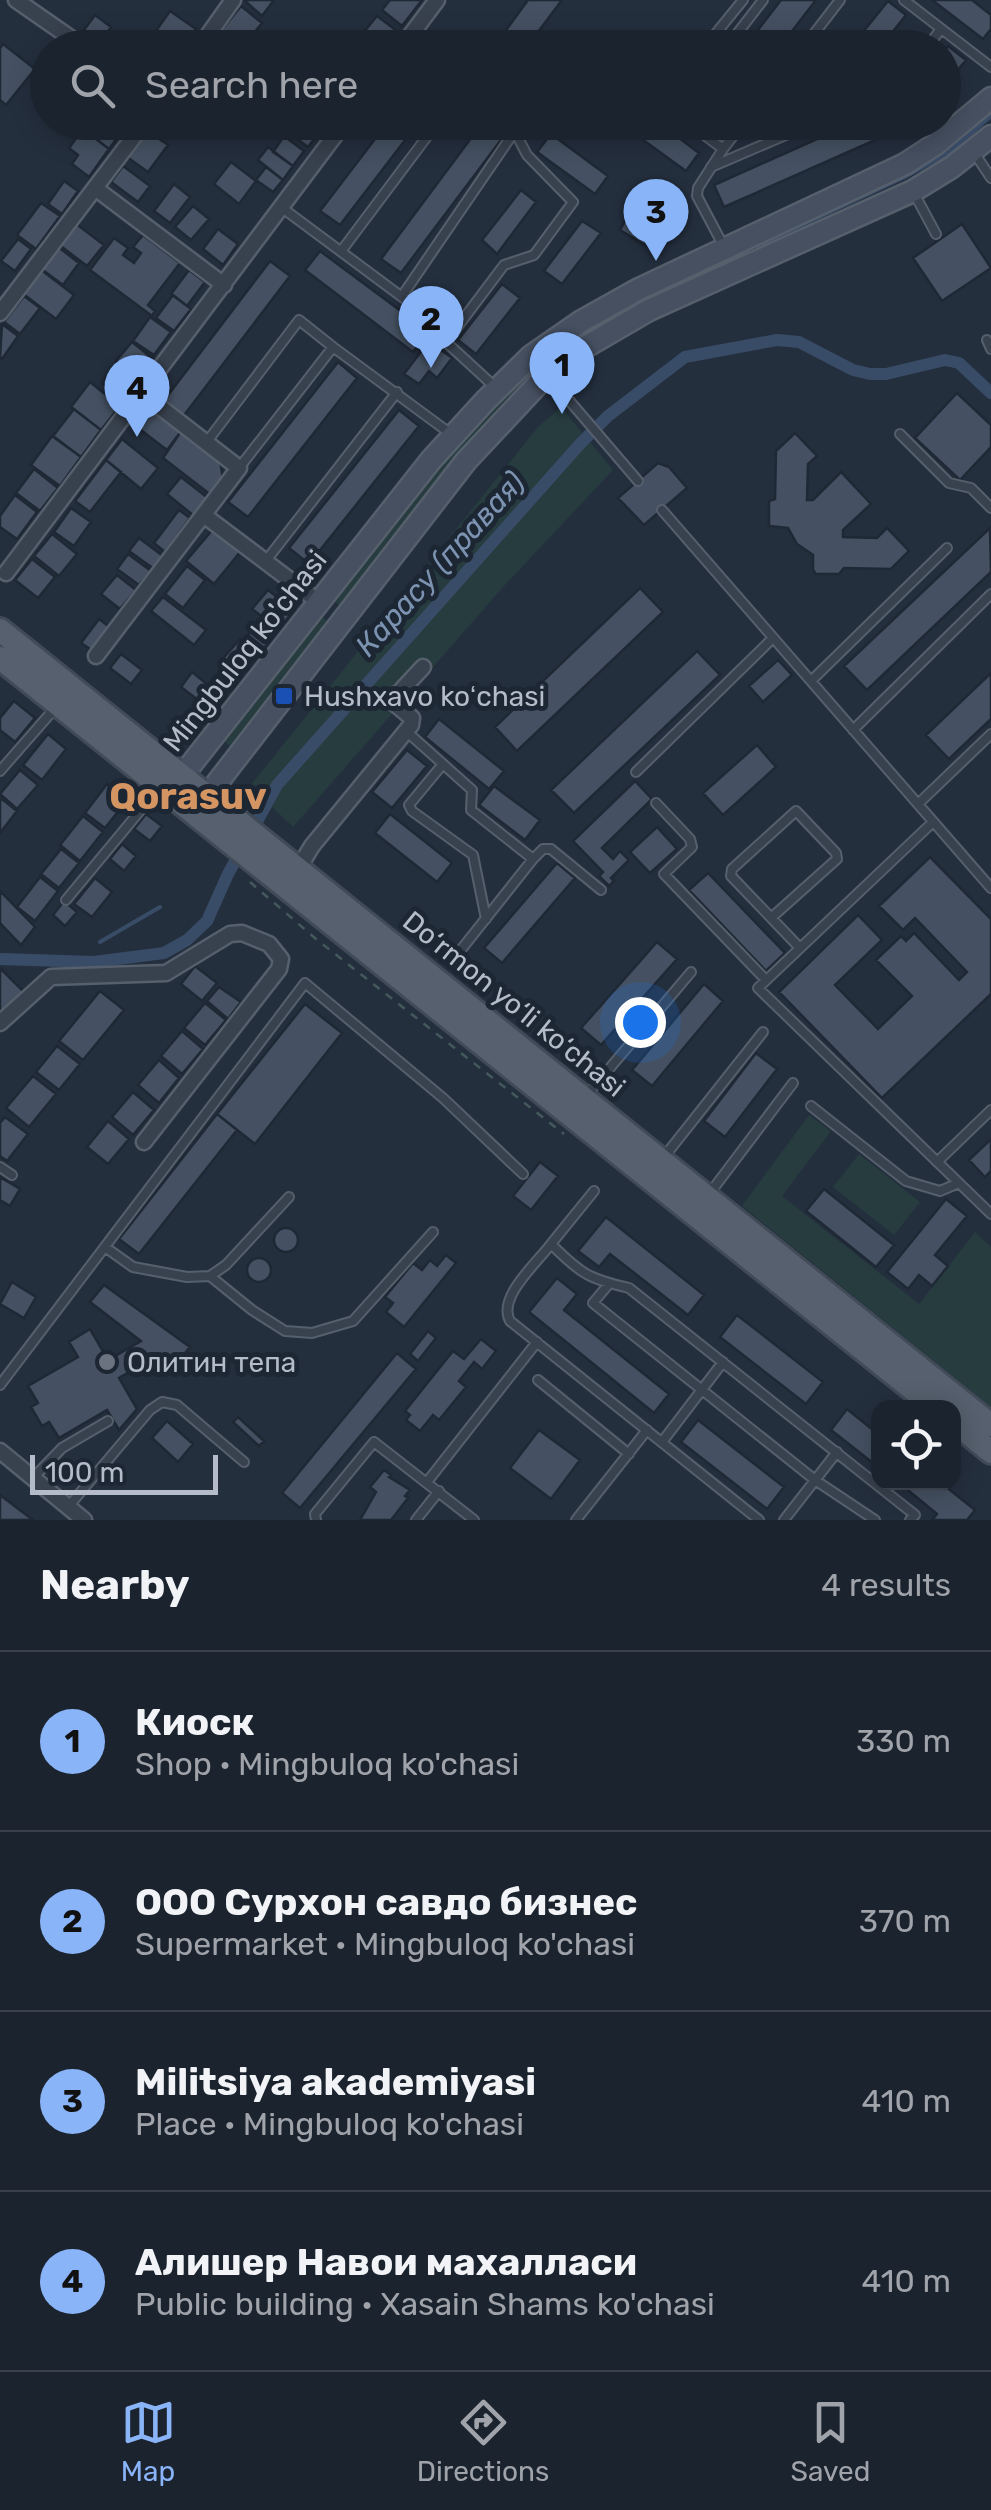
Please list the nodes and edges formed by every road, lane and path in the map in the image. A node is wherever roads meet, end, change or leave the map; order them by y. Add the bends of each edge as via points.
1 (16, 0) edge
2 (233, 0) edge
3 (438, 0) edge
4 (744, 0) edge
5 (763, 0) edge
6 (840, 0) edge
7 (904, 0) edge
8 (59, 30) edge
9 (212, 30) edge
10 (414, 30) edge
11 (719, 30) edge
12 (740, 30) edge
13 (817, 30) edge
14 (940, 30) edge
15 (961, 45) edge
16 (991, 67) edge
17 (991, 98) edge
18 (961, 124) edge
19 (991, 136) edge
20 (131, 140) edge
21 (331, 140) edge
22 (424, 140) edge
23 (509, 140) edge
24 (519, 140) edge
25 (711, 140) edge
26 (730, 140) edge
27 (775, 140) edge
28 (940, 140) edge
29 (723, 149) junction
30 (973, 151) junction
31 (711, 168) junction
32 (991, 178) edge
33 (95, 188) junction
34 (913, 191) junction
35 (281, 207) junction
36 (936, 234) dead end
37 (729, 245) junction
38 (342, 250) junction
39 (744, 266) junction
40 (224, 285) junction
41 (402, 296) junction
42 (0, 313) edge
43 (446, 342) junction
44 (333, 346) junction
45 (531, 356) junction
46 (548, 376) junction
47 (496, 388) junction
48 (398, 392) junction
49 (142, 394) junction
50 (900, 434) dead end
51 (452, 436) junction
52 (209, 439) dead end
53 (240, 468) junction
54 (638, 481) dead end
55 (991, 508) edge
56 (662, 510) dead end
57 (205, 516) junction
58 (947, 548) dead end
59 (265, 562) junction
60 (6, 573) dead end
61 (991, 594) edge
62 (319, 602) junction
63 (342, 620) junction
64 (0, 630) edge
65 (773, 638) junction
66 (96, 656) dead end
67 (0, 658) edge
68 (423, 667) dead end
69 (811, 681) junction
70 (58, 704) junction
71 (853, 730) junction
72 (406, 731) junction
73 (991, 734) edge
74 (443, 764) junction
75 (0, 772) edge
76 (636, 772) dead end
77 (182, 776) junction
78 (160, 786) junction
79 (206, 796) junction
80 (180, 803) junction
81 (656, 803) dead end
82 (918, 804) junction
83 (933, 822) junction
84 (235, 833) junction
85 (260, 853) junction
86 (533, 859) junction
87 (298, 869) junction
88 (991, 869) edge
89 (982, 878) junction
90 (991, 888) edge
91 (601, 890) dead end
92 (66, 900) dead end
93 (771, 918) junction
94 (486, 919) junction
95 (800, 948) junction
96 (460, 951) dead end
97 (691, 972) dead end
98 (766, 980) junction
99 (0, 1023) edge
100 (762, 1032) dead end
101 (794, 1082) dead end
102 (584, 1098) junction
103 (812, 1106) dead end
104 (991, 1110) edge
105 (144, 1142) dead end
106 (661, 1160) junction
107 (937, 1162) junction
108 (0, 1166) edge
109 (523, 1174) dead end
110 (12, 1175) dead end
111 (959, 1183) junction
112 (594, 1191) dead end
113 (289, 1197) dead end
114 (707, 1197) junction
115 (991, 1214) edge
116 (433, 1232) dead end
117 (551, 1244) junction
118 (105, 1247) junction
119 (210, 1276) junction
120 (608, 1285) junction
121 (537, 1342) junction
122 (723, 1362) junction
123 (538, 1380) dead end
124 (0, 1385) edge
125 (702, 1390) junction
126 (926, 1400) edge
127 (108, 1420) dead end
128 (991, 1425) edge
129 (961, 1428) edge
130 (648, 1430) junction
131 (662, 1442) junction
132 (0, 1451) edge
133 (837, 1452) junction
134 (991, 1452) edge
135 (629, 1454) junction
136 (244, 1462) dead end
137 (32, 1478) junction
138 (816, 1480) junction
139 (426, 1482) junction
140 (439, 1491) junction
141 (68, 1507) junction
142 (84, 1520) edge
143 (316, 1520) edge
144 (416, 1520) edge
145 (474, 1520) edge
146 (576, 1520) edge
147 (759, 1520) edge
148 (784, 1520) edge
149 (876, 1520) edge
150 (910, 1520) edge

1 - 8 street
2 - 9 street
3 - 10 street
4 - 11 lane
5 - 12 lane
6 - 13 lane
7 - 14 lane
15 - 16 lane
17 - 18 main road, Mingbuloq ko'chasi
19 - 30 main road, Mingbuloq ko'chasi
20 - 33 street
21 - 35 street
22 - 38 lane
23 - 41 lane
24 - 43 lane via 574,202 534,255 504,264
25 - 29 lane
26 - 29 lane
27 - 31 lane
28 - 37 main road, Mingbuloq ko'chasi via 904,164
29 - 31 lane
30 - 32 lane
30 - 34 main road, Mingbuloq ko'chasi
31 - 37 lane via 697,196
33 - 40 street
33 - 42 street
34 - 36 lane
34 - 39 main road, Mingbuloq ko'chasi
35 - 38 lane
35 - 40 street
37 - 39 main road
37 - 45 main road, Mingbuloq ko'chasi via 597,312
38 - 41 lane
39 - 46 main road, Mingbuloq ko'chasi via 619,327
40 - 49 street
41 - 43 lane via 437,322
43 - 47 lane
44 - 48 lane
44 - 52 lane via 299,320
44 - 53 lane
45 - 46 main road
45 - 47 main road, Mingbuloq ko'chasi
46 - 54 lane
46 - 63 main road, Mingbuloq ko'chasi via 478,446
47 - 51 main road, Mingbuloq ko'chasi
48 - 51 lane
48 - 59 lane
49 - 53 street
49 - 60 street
50 - 55 lane via 949,483 971,488
51 - 62 main road, Mingbuloq ko'chasi
53 - 57 street
56 - 65 lane
57 - 59 street
57 - 66 street
58 - 69 lane
59 - 62 street
61 - 71 lane
62 - 63 main road
62 - 77 main road, Mingbuloq ko'chasi
63 - 79 main road, Mingbuloq ko'chasi
64 - 77 main road, Do‘rmon yo‘li ko‘chasi
65 - 69 lane
65 - 76 lane
67 - 70 main road, Do‘rmon yo‘li ko‘chasi
68 - 72 street via 394,702 412,718
69 - 71 lane
70 - 75 lane
70 - 78 main road, Do‘rmon yo‘li ko‘chasi
71 - 82 lane
72 - 74 lane
72 - 87 street
73 - 82 lane
74 - 86 lane via 472,790 470,810
74 - 94 lane via 410,805 473,856
77 - 79 main road, Do‘rmon yo‘li ko‘chasi
77 - 80 main road, Mingbuloq ko'chasi
78 - 80 main road, Do‘rmon yo‘li ko‘chasi
78 - 92 lane
79 - 80 main road
79 - 84 main road, Do‘rmon yo‘li ko‘chasi
80 - 84 main road, Do‘rmon yo‘li ko‘chasi
81 - 98 lane via 692,847 664,874
82 - 83 lane
83 - 89 lane
83 - 95 lane
84 - 85 main road, Do‘rmon yo‘li ko‘chasi
85 - 87 main road, Do‘rmon yo‘li ko‘chasi
85 - 126 main road, Do‘rmon yo‘li ko‘chasi
86 - 91 lane via 551,849
86 - 94 lane
87 - 102 main road, Do‘rmon yo‘li ko‘chasi
88 - 89 lane
89 - 90 lane
93 - 93 lane via 731,876 732,869 796,811 837,859
93 - 95 lane
94 - 96 lane
95 - 98 lane
97 - 102 lane
98 - 107 lane via 758,988 780,1012
99 - 105 street via 50,977 166,973 230,934 269,944 281,959 279,969
100 - 106 lane
101 - 114 lane
102 - 106 main road, Do‘rmon yo‘li ko‘chasi
103 - 111 lane via 906,1181 940,1192
104 - 107 lane
106 - 114 main road, Do‘rmon yo‘li ko‘chasi
107 - 111 lane
108 - 110 lane
109 - 118 lane via 306,982
111 - 115 lane
112 - 117 lane
113 - 119 lane
114 - 128 main road, Do‘rmon yo‘li ko‘chasi
116 - 119 lane via 353,1321 312,1333 285,1331
117 - 120 lane
117 - 121 lane via 506,1308 510,1321
118 - 119 lane via 134,1268
118 - 124 lane
120 - 122 lane via 629,1288
120 - 125 lane via 593,1303
121 - 130 lane
121 - 139 lane
122 - 125 lane
122 - 133 lane
123 - 135 lane
125 - 131 lane
125 - 138 lane
127 - 137 lane via 62,1448
129 - 134 main road
130 - 131 lane
130 - 135 lane
131 - 147 lane
132 - 137 street
133 - 138 lane
133 - 150 lane via 914,1515
135 - 146 lane
136 - 141 lane via 177,1406 162,1402
137 - 141 street
138 - 148 lane
138 - 149 lane
139 - 140 lane
139 - 143 lane via 374,1442
140 - 144 lane
140 - 145 lane
141 - 142 street

